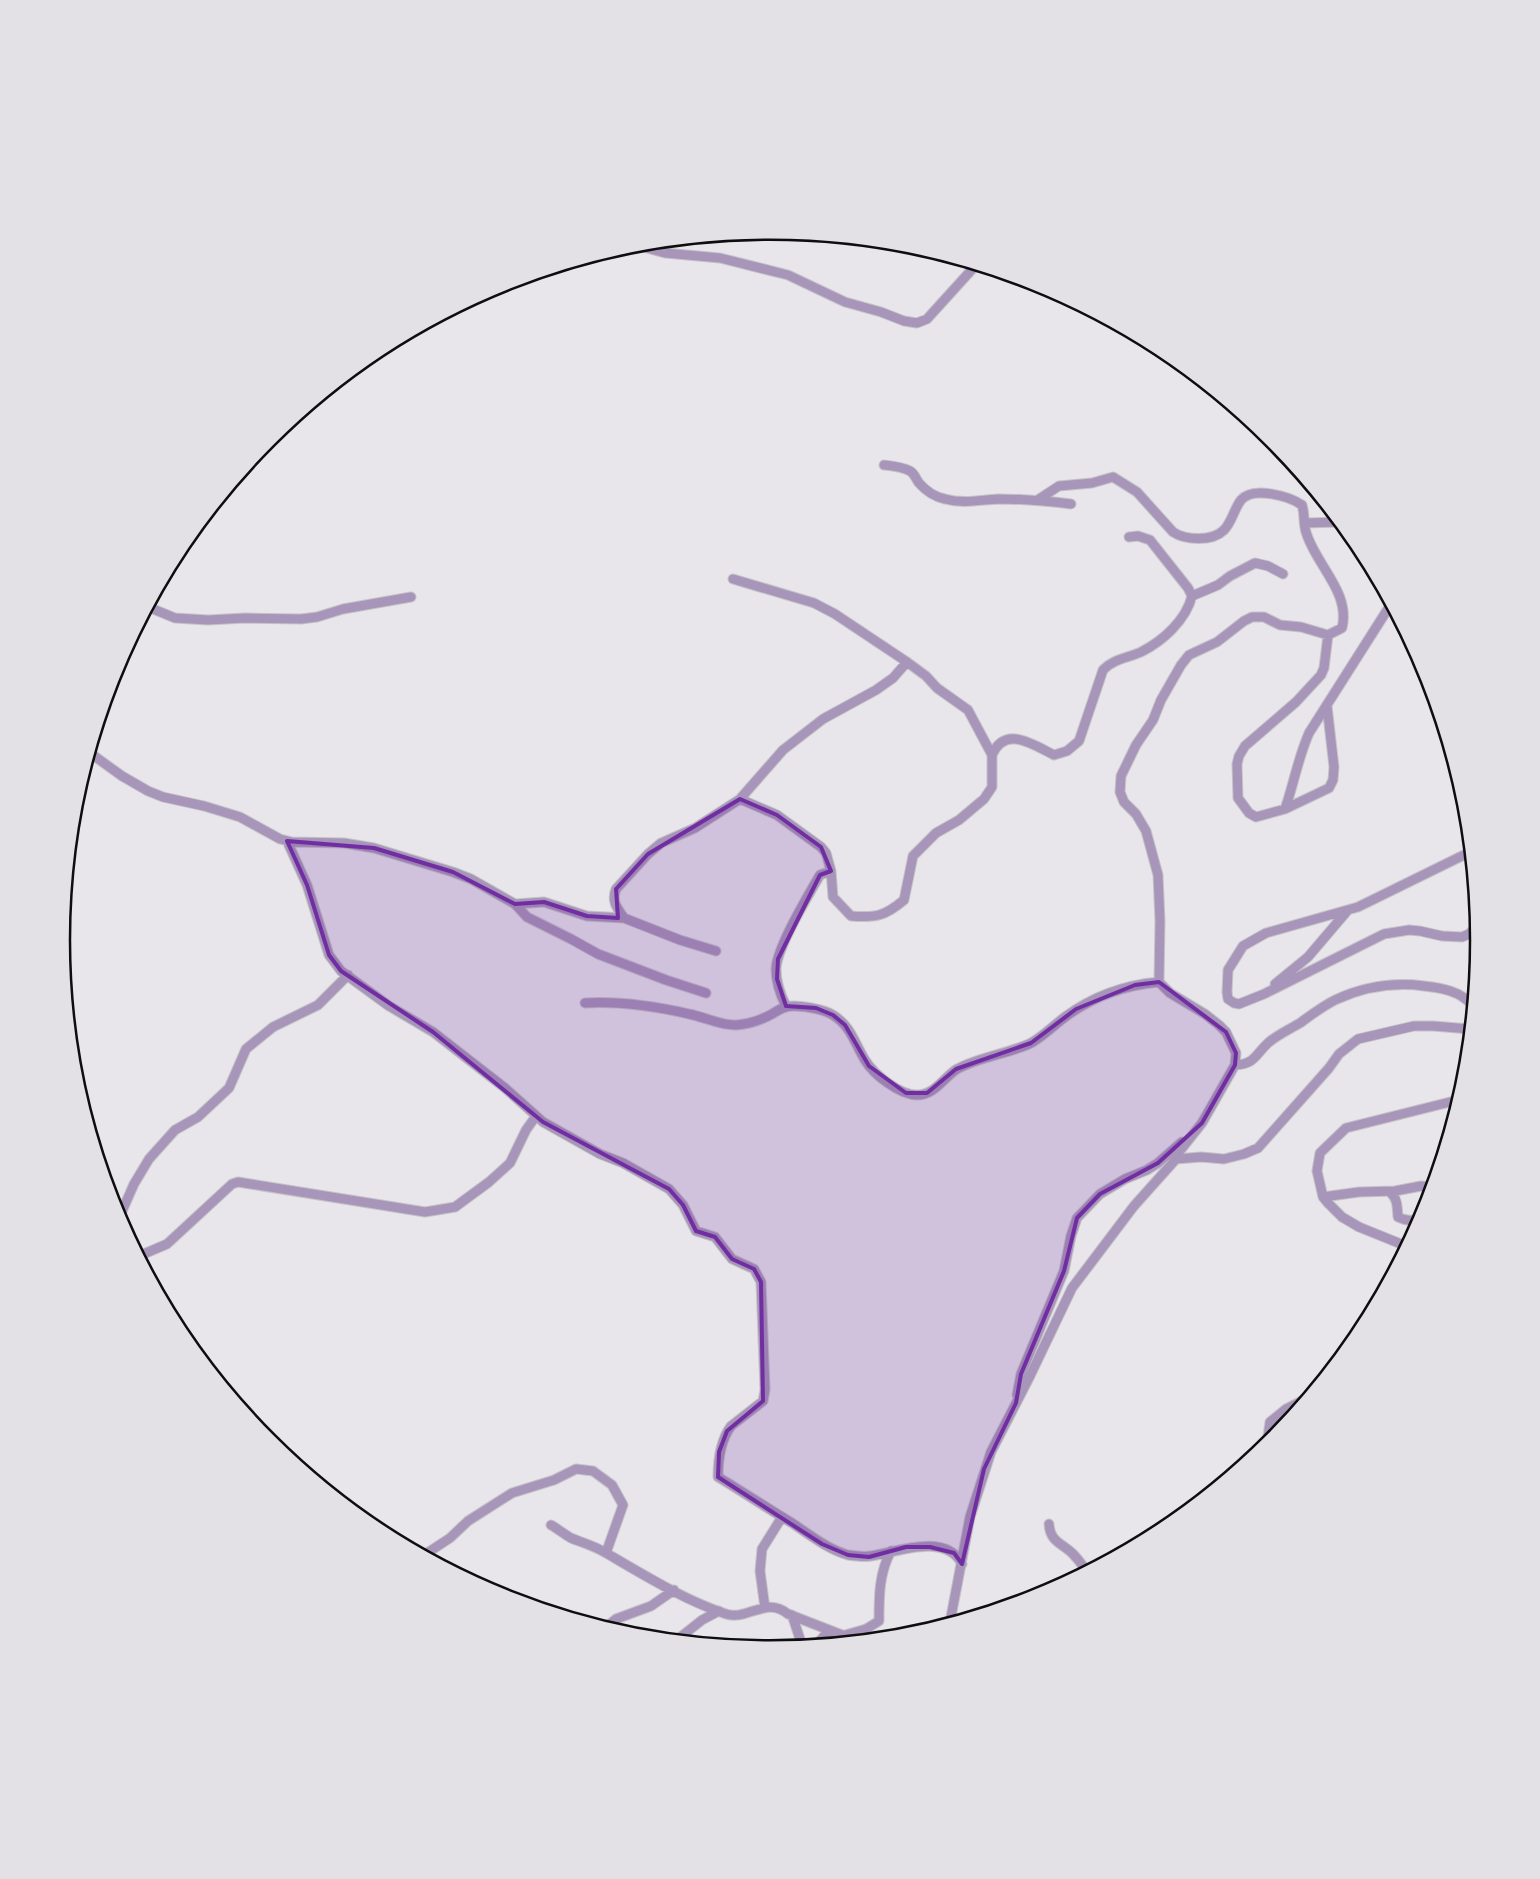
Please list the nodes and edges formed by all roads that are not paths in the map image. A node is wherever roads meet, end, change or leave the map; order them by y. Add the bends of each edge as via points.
1 (654, 249) edge
2 (972, 270) edge
3 (884, 464) dead end
4 (1039, 499) junction
5 (1071, 504) dead end
6 (1332, 522) edge
7 (1305, 523) junction
8 (1129, 536) dead end
9 (1283, 574) dead end
10 (733, 579) dead end
11 (1192, 596) junction
12 (411, 597) dead end
13 (154, 608) edge
14 (1387, 609) edge
15 (1328, 635) junction
16 (907, 662) junction
17 (1327, 706) junction
18 (992, 755) junction
19 (95, 756) edge
20 (740, 799) junction
21 (1285, 809) junction
22 (287, 841) junction
23 (1465, 855) edge
24 (831, 871) junction
25 (515, 904) junction
26 (1348, 910) junction
27 (624, 918) junction
28 (1470, 933) edge
29 (716, 951) dead end
30 (348, 975) junction
31 (1159, 982) junction
32 (706, 993) dead end
33 (1264, 994) junction
34 (1467, 1001) edge
35 (585, 1003) dead end
36 (786, 1006) junction
37 (1464, 1029) edge
38 (1235, 1065) junction
39 (1451, 1102) edge
40 (1446, 1104) junction
41 (1450, 1106) edge
42 (536, 1116) junction
43 (1192, 1134) junction
44 (1176, 1159) junction
45 (1425, 1186) edge
46 (1390, 1192) junction
47 (1323, 1197) junction
48 (123, 1208) edge
49 (1411, 1221) edge
50 (1400, 1244) edge
51 (144, 1254) edge
52 (1016, 1402) junction
53 (1289, 1408) edge
54 (1269, 1428) edge
55 (782, 1517) junction
56 (1049, 1524) dead end
57 (551, 1525) dead end
58 (429, 1551) edge
59 (891, 1551) junction
60 (606, 1553) junction
61 (962, 1564) junction
62 (1082, 1566) edge
63 (674, 1590) junction
64 (765, 1608) junction
65 (719, 1611) junction
66 (792, 1615) junction
67 (951, 1616) edge
68 (613, 1621) edge
69 (832, 1632) junction
70 (684, 1634) edge
71 (845, 1635) joint
72 (823, 1637) edge
73 (800, 1639) edge

1 - 2 street via 720,258 788,275 845,302 918,323 927,319
3 - 4 street via 912,472 927,491 946,500
4 - 5 street
4 - 7 street via 1059,486 1113,477 1136,492 1178,535 1205,538 1224,530 1241,500 1253,493 1278,495 1297,502 1302,505
6 - 7 street
7 - 15 street via 1315,553 1340,596 1342,628
8 - 11 street via 1150,540
9 - 11 street via 1255,563
10 - 16 street via 814,603
11 - 18 street via 1184,616 1162,638 1142,652 1109,664 1104,670 1079,741 1067,751 1054,755 1011,737 1003,740
12 - 13 street via 301,619 175,618
14 - 17 street
15 - 21 street via 1321,675 1246,746 1236,764 1238,798 1249,813 1256,817
15 - 31 street via 1280,625 1264,617 1244,621 1217,642 1189,655 1136,745 1121,776 1120,792 1146,831 1158,874
16 - 18 street via 968,710
16 - 20 street via 893,678 823,719 783,750
17 - 21 street via 1299,756
17 - 21 street via 1333,780 1329,788
18 - 24 street via 992,786 984,799 959,820 936,833 913,856 904,900 888,913 877,917 851,916 833,897
19 - 22 street via 148,791 240,817
20 - 24 street via 777,815 821,847
20 - 27 street via 695,828 661,843 648,854 613,896
22 - 25 street via 344,843 374,848 454,872
22 - 30 street via 307,885 329,955
23 - 26 street via 1392,892
24 - 36 street via 820,875 778,959 777,979
25 - 27 street via 544,902 587,916
25 - 32 street via 527,917 598,954
26 - 33 street via 1308,956
26 - 33 street via 1266,933 1243,946 1228,970 1228,998 1240,1004
27 - 29 street
28 - 33 street via 1462,937 1442,936 1409,930 1384,934
30 - 42 street via 389,1006 433,1032
30 - 48 street via 318,1005 273,1027 246,1049 229,1088 198,1117 175,1130 149,1160
31 - 36 street via 1135,985 1099,998 1076,1009 1031,1044 956,1069 933,1090 918,1095 897,1089 870,1066 846,1025 833,1015 816,1008
31 - 38 street via 1170,994 1205,1014 1226,1032 1236,1053
34 - 38 street via 1446,989 1420,986 1397,985 1358,991 1334,1001 1268,1043 1251,1062
35 - 36 street via 607,1001 651,1005 734,1025 761,1019
37 - 44 street via 1414,1026 1358,1039 1339,1054 1258,1148 1224,1159
38 - 43 street via 1202,1123
39 - 40 street
40 - 41 street
40 - 47 street via 1346,1128 1320,1152 1317,1171
42 - 51 street via 510,1163 455,1208 425,1212 238,1182 167,1244
42 - 55 street via 600,1154 669,1189 683,1204 696,1231 715,1236 732,1259 754,1269 761,1282 763,1402 727,1431 719,1452 718,1477
43 - 44 street
43 - 52 street via 1152,1167 1100,1194 1077,1218 1064,1271 1020,1374
44 - 52 street via 1134,1206 1072,1288
45 - 46 street
46 - 47 street
46 - 49 street via 1398,1204 1398,1217
47 - 50 street via 1342,1217
52 - 61 street via 984,1469 970,1517
53 - 54 street via 1275,1416
55 - 59 street via 822,1544 848,1555 869,1557
55 - 64 street via 762,1549 760,1571
56 - 62 street via 1049,1532 1056,1541
57 - 60 street
58 - 60 street via 512,1493 554,1480 576,1469 593,1471 612,1485 623,1506
59 - 61 street via 906,1547 942,1548 954,1553
59 - 71 street via 884,1564 879,1621
60 - 63 street via 652,1581
61 - 67 street
63 - 65 street
63 - 68 street via 651,1606
64 - 65 street via 729,1615
64 - 66 street via 781,1608
65 - 70 street
66 - 69 street
66 - 73 street
69 - 71 street
69 - 72 street

